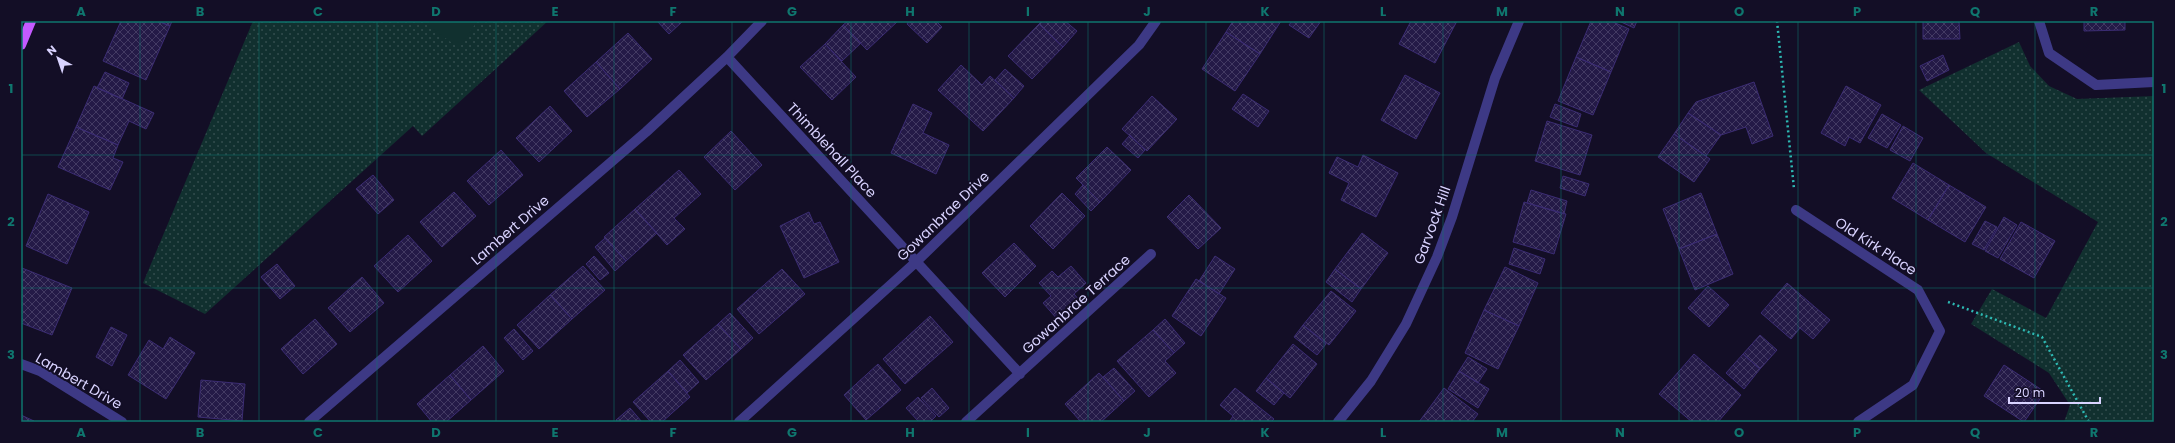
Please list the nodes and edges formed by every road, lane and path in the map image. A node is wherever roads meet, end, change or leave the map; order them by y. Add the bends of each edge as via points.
1 (31, 21) edge
2 (762, 21) edge
3 (1156, 21) edge
4 (1519, 21) edge
5 (1777, 21) edge
6 (2039, 21) edge
7 (21, 45) edge
8 (727, 57) junction
9 (2154, 82) edge
10 (1796, 210) joint
11 (1151, 254) dead end
12 (916, 262) junction
13 (1918, 290) junction
14 (21, 364) edge
15 (1020, 374) junction
16 (122, 422) edge
17 (309, 422) edge
18 (739, 422) edge
19 (966, 422) edge
20 (1338, 422) edge
21 (1858, 422) edge
22 (2090, 422) edge

1 - 7 main road
2 - 8 street, Lambert Drive
3 - 12 street, Gowanbrae Drive via 1139,45
4 - 20 street, Garvock Hill via 1494,78 1452,217 1434,264 1406,324 1371,381
5 - 10 path
6 - 9 street via 2049,53 2096,85
8 - 12 street, Thimblehall Place
8 - 17 street, Lambert Drive via 646,132
10 - 13 street, Old Kirk Place
11 - 15 street, Gowanbrae Terrace
12 - 15 street, Gowanbrae Terrace
12 - 18 street, Gowanbrae Drive
13 - 21 street, Old Kirk Place via 1940,331 1913,385
13 - 22 path via 2042,337
14 - 16 street, Lambert Drive via 40,371
15 - 19 street, Gowanbrae Terrace

